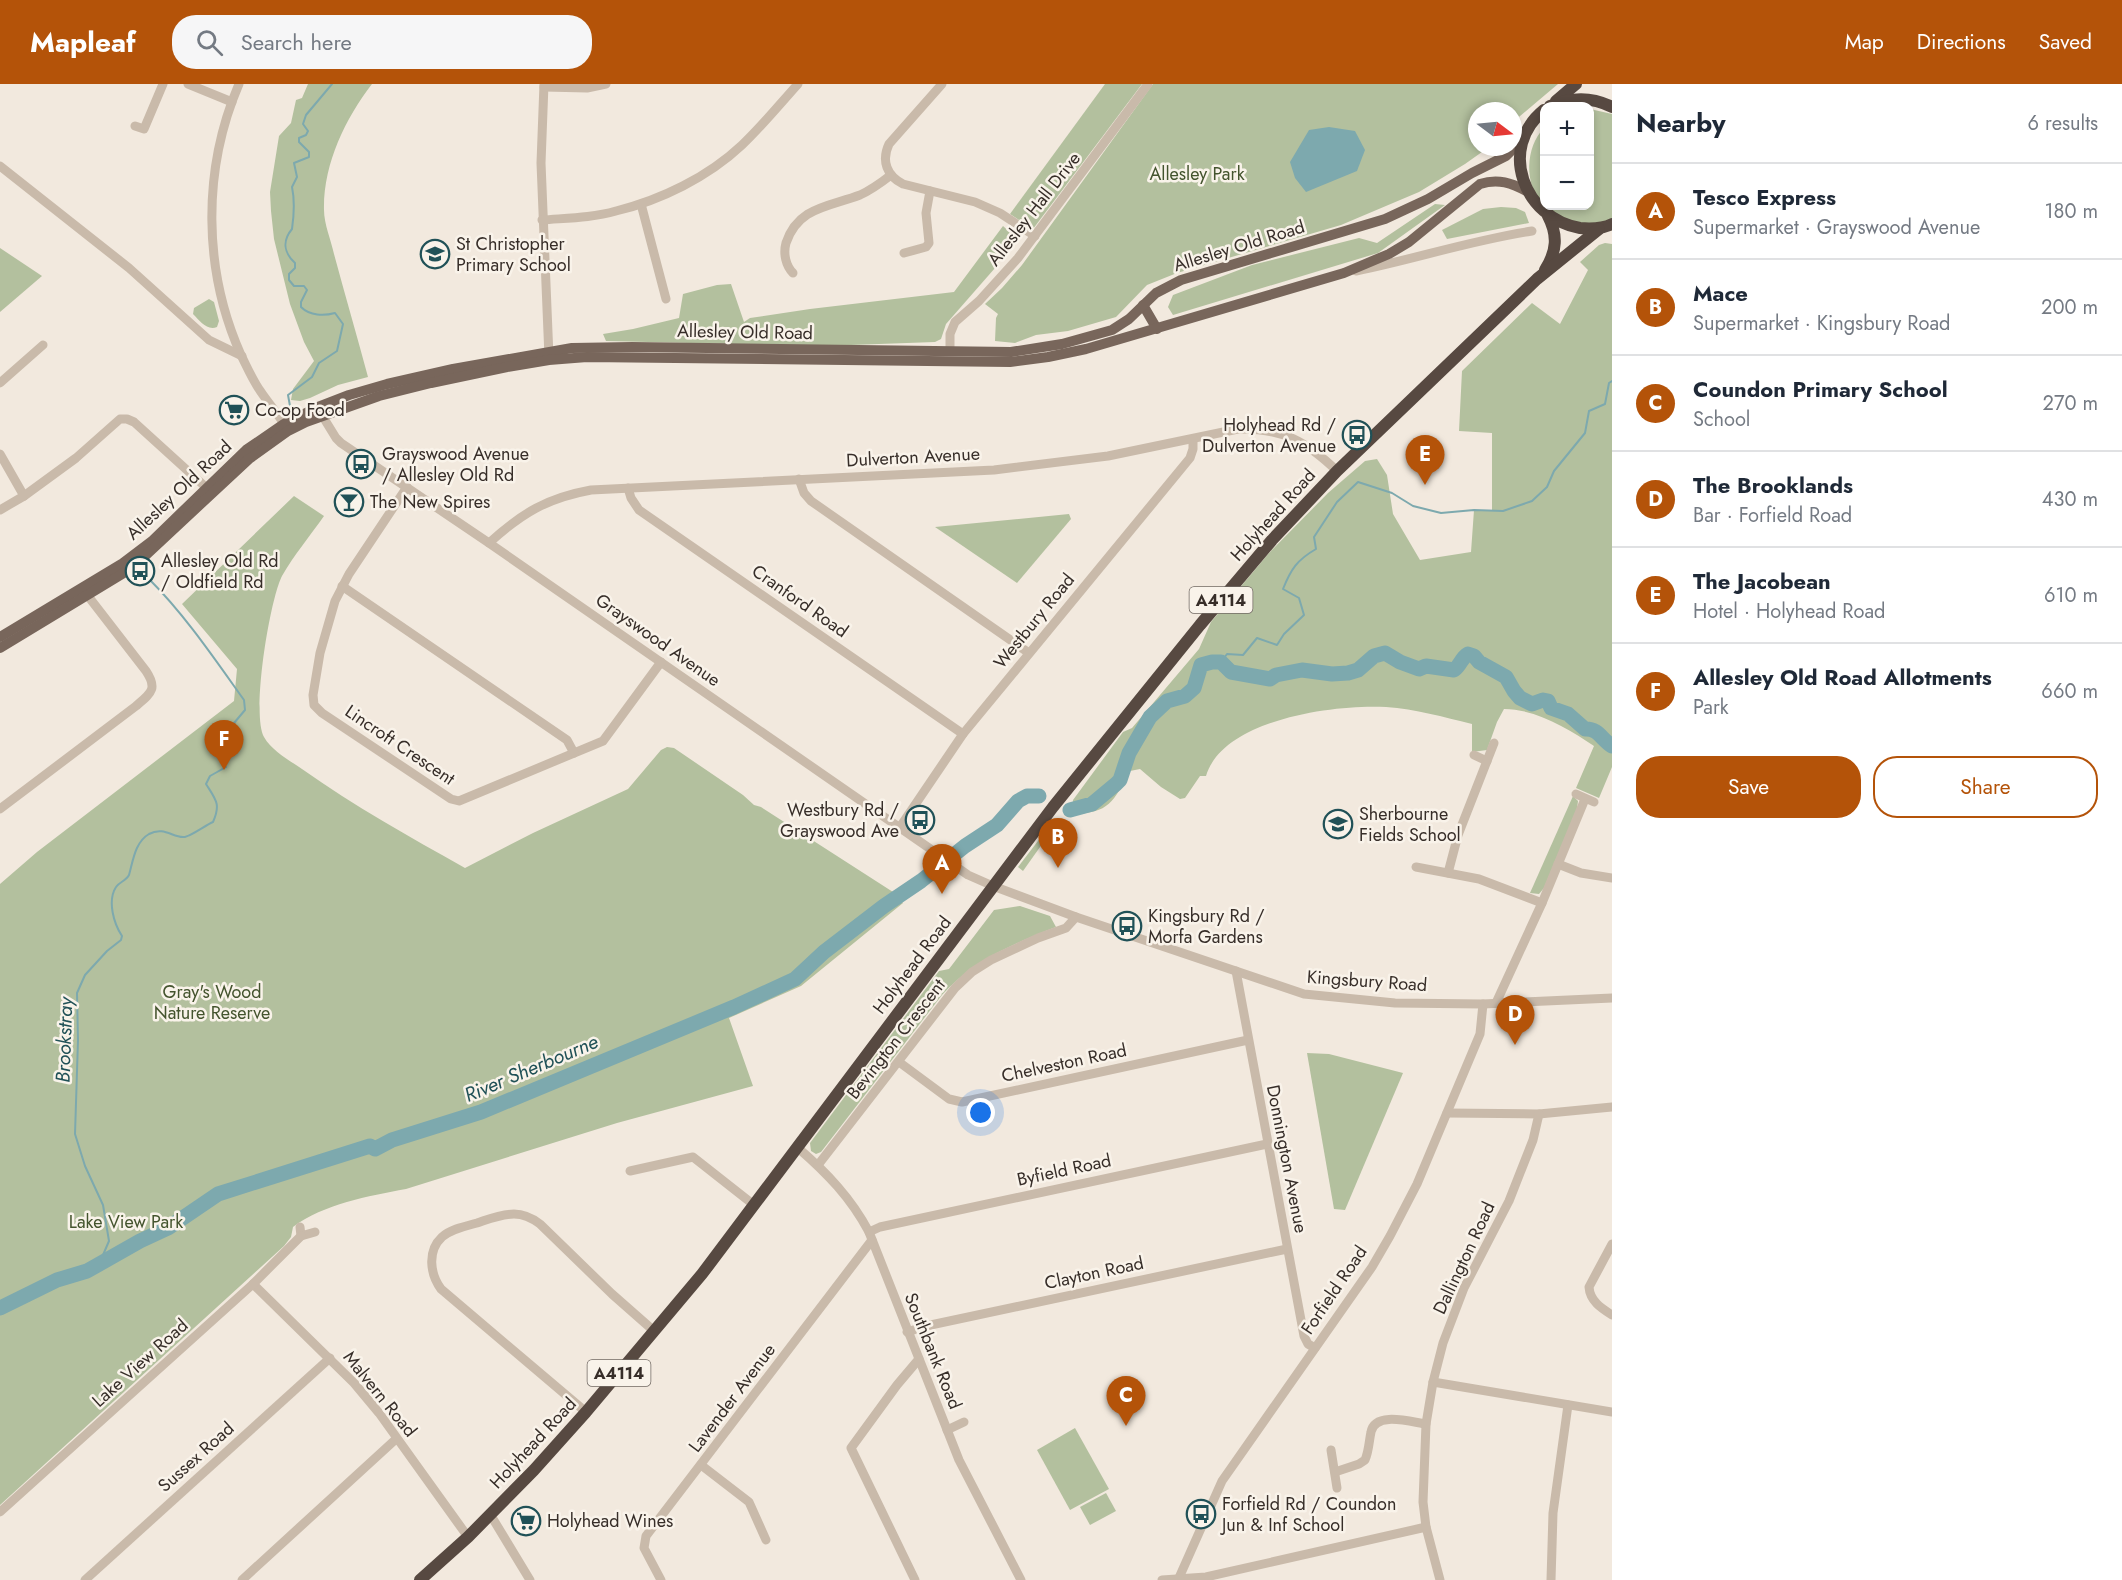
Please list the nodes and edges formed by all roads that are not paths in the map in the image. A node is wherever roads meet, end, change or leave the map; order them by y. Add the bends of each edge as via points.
1 (163, 84) edge
2 (188, 84) edge
3 (239, 84) edge
4 (606, 84) edge
5 (798, 84) edge
6 (942, 84) edge
7 (1148, 84) edge
8 (1576, 84) edge
9 (544, 86) edge
10 (232, 102) junction
11 (1555, 102) edge
12 (1560, 102) edge
13 (1612, 107) edge
14 (1540, 116) edge
15 (135, 126) dead end
16 (1522, 140) edge
17 (1506, 156) edge
18 (1520, 156) edge
19 (0, 166) edge
20 (891, 175) junction
21 (930, 191) junction
22 (1528, 192) junction
23 (641, 204) junction
24 (1548, 216) junction
25 (542, 220) junction
26 (1608, 226) edge
27 (1532, 231) dead end
28 (1035, 236) junction
29 (904, 253) dead end
30 (793, 273) dead end
31 (1344, 273) junction
32 (1541, 276) junction
33 (666, 299) dead end
34 (1143, 305) junction
35 (1157, 329) junction
36 (43, 345) dead end
37 (950, 351) junction
38 (761, 354) junction
39 (549, 355) junction
40 (242, 356) junction
41 (0, 383) edge
42 (319, 411) junction
43 (286, 428) junction
44 (1193, 439) junction
45 (0, 454) edge
46 (1337, 471) junction
47 (799, 479) junction
48 (407, 487) junction
49 (628, 488) junction
50 (209, 490) junction
51 (24, 496) junction
52 (0, 510) edge
53 (489, 543) junction
54 (342, 586) junction
55 (86, 592) junction
56 (0, 637) edge
57 (0, 648) edge
58 (1029, 653) junction
59 (661, 662) junction
60 (963, 734) junction
61 (1494, 743) dead end
62 (574, 753) junction
63 (1474, 755) dead end
64 (1487, 761) junction
65 (1576, 794) dead end
66 (0, 809) edge
67 (900, 827) junction
68 (1558, 864) junction
69 (1416, 867) dead end
70 (1449, 873) junction
71 (1612, 878) edge
72 (993, 886) junction
73 (1542, 903) junction
74 (1076, 916) junction
75 (1236, 971) junction
76 (1612, 998) edge
77 (1496, 1003) junction
78 (1484, 1004) junction
79 (1248, 1040) junction
80 (899, 1062) junction
81 (1612, 1107) edge
82 (1447, 1113) junction
83 (1539, 1114) junction
84 (1267, 1144) junction
85 (798, 1148) junction
86 (818, 1166) junction
87 (630, 1171) dead end
88 (754, 1205) junction
89 (315, 1232) dead end
90 (871, 1236) junction
91 (1612, 1244) edge
92 (1287, 1249) junction
93 (253, 1284) junction
94 (1612, 1315) edge
95 (654, 1331) junction
96 (907, 1332) junction
97 (1315, 1348) junction
98 (330, 1358) junction
99 (919, 1359) junction
100 (1433, 1382) junction
101 (1568, 1405) junction
102 (586, 1412) junction
103 (1612, 1412) edge
104 (964, 1422) dead end
105 (1426, 1424) junction
106 (947, 1430) junction
107 (396, 1439) junction
108 (1331, 1449) dead end
109 (701, 1465) junction
110 (1335, 1472) junction
111 (1337, 1488) dead end
112 (0, 1512) edge
113 (490, 1514) junction
114 (1426, 1527) junction
115 (468, 1537) junction
116 (766, 1540) dead end
117 (1178, 1579) edge
118 (85, 1580) edge
119 (242, 1580) edge
120 (420, 1580) edge
121 (530, 1580) edge
122 (661, 1580) edge
123 (915, 1580) edge
124 (1022, 1580) edge
125 (1162, 1580) edge
126 (1440, 1580) edge
127 (1551, 1580) edge

1 - 15 street via 144,129
2 - 10 street
3 - 10 street
4 - 9 street via 587,88
5 - 23 street via 726,158 681,186
6 - 20 street via 889,144 885,157
7 - 28 street, Allesley Hall Drive
8 - 11 highway
9 - 25 street
10 - 40 street via 218,148 211,229 226,318
12 - 13 highway via 1576,98
14 - 16 highway
17 - 34 main road, Allesley Old Road via 1384,219 1180,280
18 - 22 highway
19 - 40 street via 129,268 209,340
20 - 21 street via 903,184
20 - 30 street via 861,194 813,211 797,222 784,249
21 - 28 street via 990,208
21 - 29 street via 926,213 929,243
22 - 24 highway
22 - 31 main road, Allesley Old Road via 1503,181 1480,184 1409,242
23 - 25 street via 602,214
23 - 33 street
24 - 26 highway via 1572,226
24 - 32 highway, Holyhead Road via 1556,240
25 - 39 street
26 - 32 highway, Holyhead Road / A4114
27 - 31 street, Allesley Old Road
28 - 37 street, Allesley Hall Drive via 996,284 955,322
31 - 35 main road, Allesley Old Road
32 - 46 highway, Holyhead Road / A4114
34 - 35 main road
34 - 37 main road, Allesley Old Road via 1112,330 1073,342 1011,352
35 - 38 main road, Allesley Old Road via 1058,355 1010,362
36 - 41 street
37 - 38 main road, Allesley Old Road
38 - 39 main road, Allesley Old Road via 603,347 572,348
39 - 42 main road, Allesley Old Road via 453,369 387,384 349,395
40 - 43 street
42 - 43 main road, Allesley Old Road
42 - 48 street, Grayswood Avenue via 341,443
43 - 50 main road, Allesley Old Road
44 - 46 street, Dulverton Avenue via 1238,429 1278,433 1308,446
44 - 47 street, Dulverton Avenue via 1034,466
44 - 58 street, Westbury Road via 1190,458
45 - 51 street
46 - 72 highway, Holyhead Road / A4114 via 1254,561
47 - 49 street, Dulverton Avenue
47 - 58 street via 811,501
48 - 53 street, Grayswood Avenue
48 - 54 street, Lincroft Crescent
49 - 53 street, Dulverton Avenue via 591,490 554,499 522,515
49 - 60 street, Cranford Road via 639,510
50 - 51 street via 127,419 115,422 76,458
50 - 55 main road, Allesley Old Road
51 - 52 street
53 - 59 street, Grayswood Avenue
54 - 62 street via 567,741
54 - 62 street, Lincroft Crescent via 325,632 314,686 314,705 322,713 459,801
55 - 56 main road, Allesley Old Road
55 - 57 main road, Allesley Old Road
55 - 66 street via 153,681 153,688 136,706
58 - 60 street, Westbury Road
59 - 62 street, Lincroft Crescent via 607,737
59 - 67 street, Grayswood Avenue
60 - 67 street, Westbury Road
61 - 64 street
63 - 64 street
64 - 70 street via 1458,835
65 - 68 street via 1590,801
67 - 72 street, Grayswood Avenue via 968,875
68 - 71 street
68 - 73 street
69 - 70 street
70 - 73 street via 1479,879
72 - 74 street, Kingsbury Road
72 - 85 highway, Holyhead Road / A4114
73 - 77 street
74 - 75 street, Kingsbury Road
74 - 80 street, Bevington Crescent via 1066,928 1009,951 972,972 940,1004
75 - 78 street, Kingsbury Road via 1294,992 1320,996 1395,1003
75 - 79 street, Donnington Avenue
76 - 77 street, Kingsbury Road
77 - 78 street, Kingsbury Road
78 - 82 street, Forfield Road via 1480,1034
79 - 80 street, Chelveston Road via 962,1102 950,1099
79 - 84 street, Donnington Avenue
80 - 86 street, Bevington Crescent
81 - 83 street
82 - 83 street
82 - 97 street, Forfield Road via 1390,1236
83 - 100 street, Dallington Road via 1509,1202 1464,1287
84 - 90 street, Byfield Road via 880,1227
84 - 92 street, Donnington Avenue
85 - 86 street, Southbank Road
85 - 88 highway, Holyhead Road / A4114
86 - 90 street, Southbank Road via 849,1199
87 - 88 street via 693,1157
88 - 95 highway, Holyhead Road / A4114
89 - 93 street, Lake View Road via 300,1232
90 - 96 street, Southbank Road
90 - 109 street, Lavender Avenue
91 - 94 street via 1589,1287 1594,1302
92 - 96 street, Clayton Road
92 - 97 street, Donnington Avenue via 1304,1336
93 - 98 street, Malvern Road
93 - 112 street, Lake View Road
95 - 102 highway, Holyhead Road / A4114
95 - 102 street via 527,1216 497,1216 443,1236 435,1248 431,1267 441,1289
96 - 99 street, Southbank Road
97 - 117 street, Forfield Road via 1222,1481
98 - 107 street, Malvern Road
98 - 118 street, Sussex Road
99 - 106 street, Southbank Road
99 - 123 street via 850,1448
100 - 101 street
100 - 105 street, Dallington Road
101 - 103 street
101 - 127 street via 1553,1513
102 - 113 highway, Holyhead Road / A4114
104 - 106 street
105 - 110 street via 1378,1421 1371,1428 1365,1460
105 - 114 street, Dallington Road
106 - 124 street, Southbank Road via 958,1460
107 - 115 street, Malvern Road
107 - 119 street
108 - 110 street
109 - 116 street via 749,1502
109 - 122 street, Lavender Avenue via 644,1542
110 - 111 street
113 - 115 highway, Holyhead Road / A4114
113 - 121 street
114 - 117 street via 1206,1577
114 - 126 street, Dallington Road
115 - 120 highway, Holyhead Road / A4114
117 - 125 street

